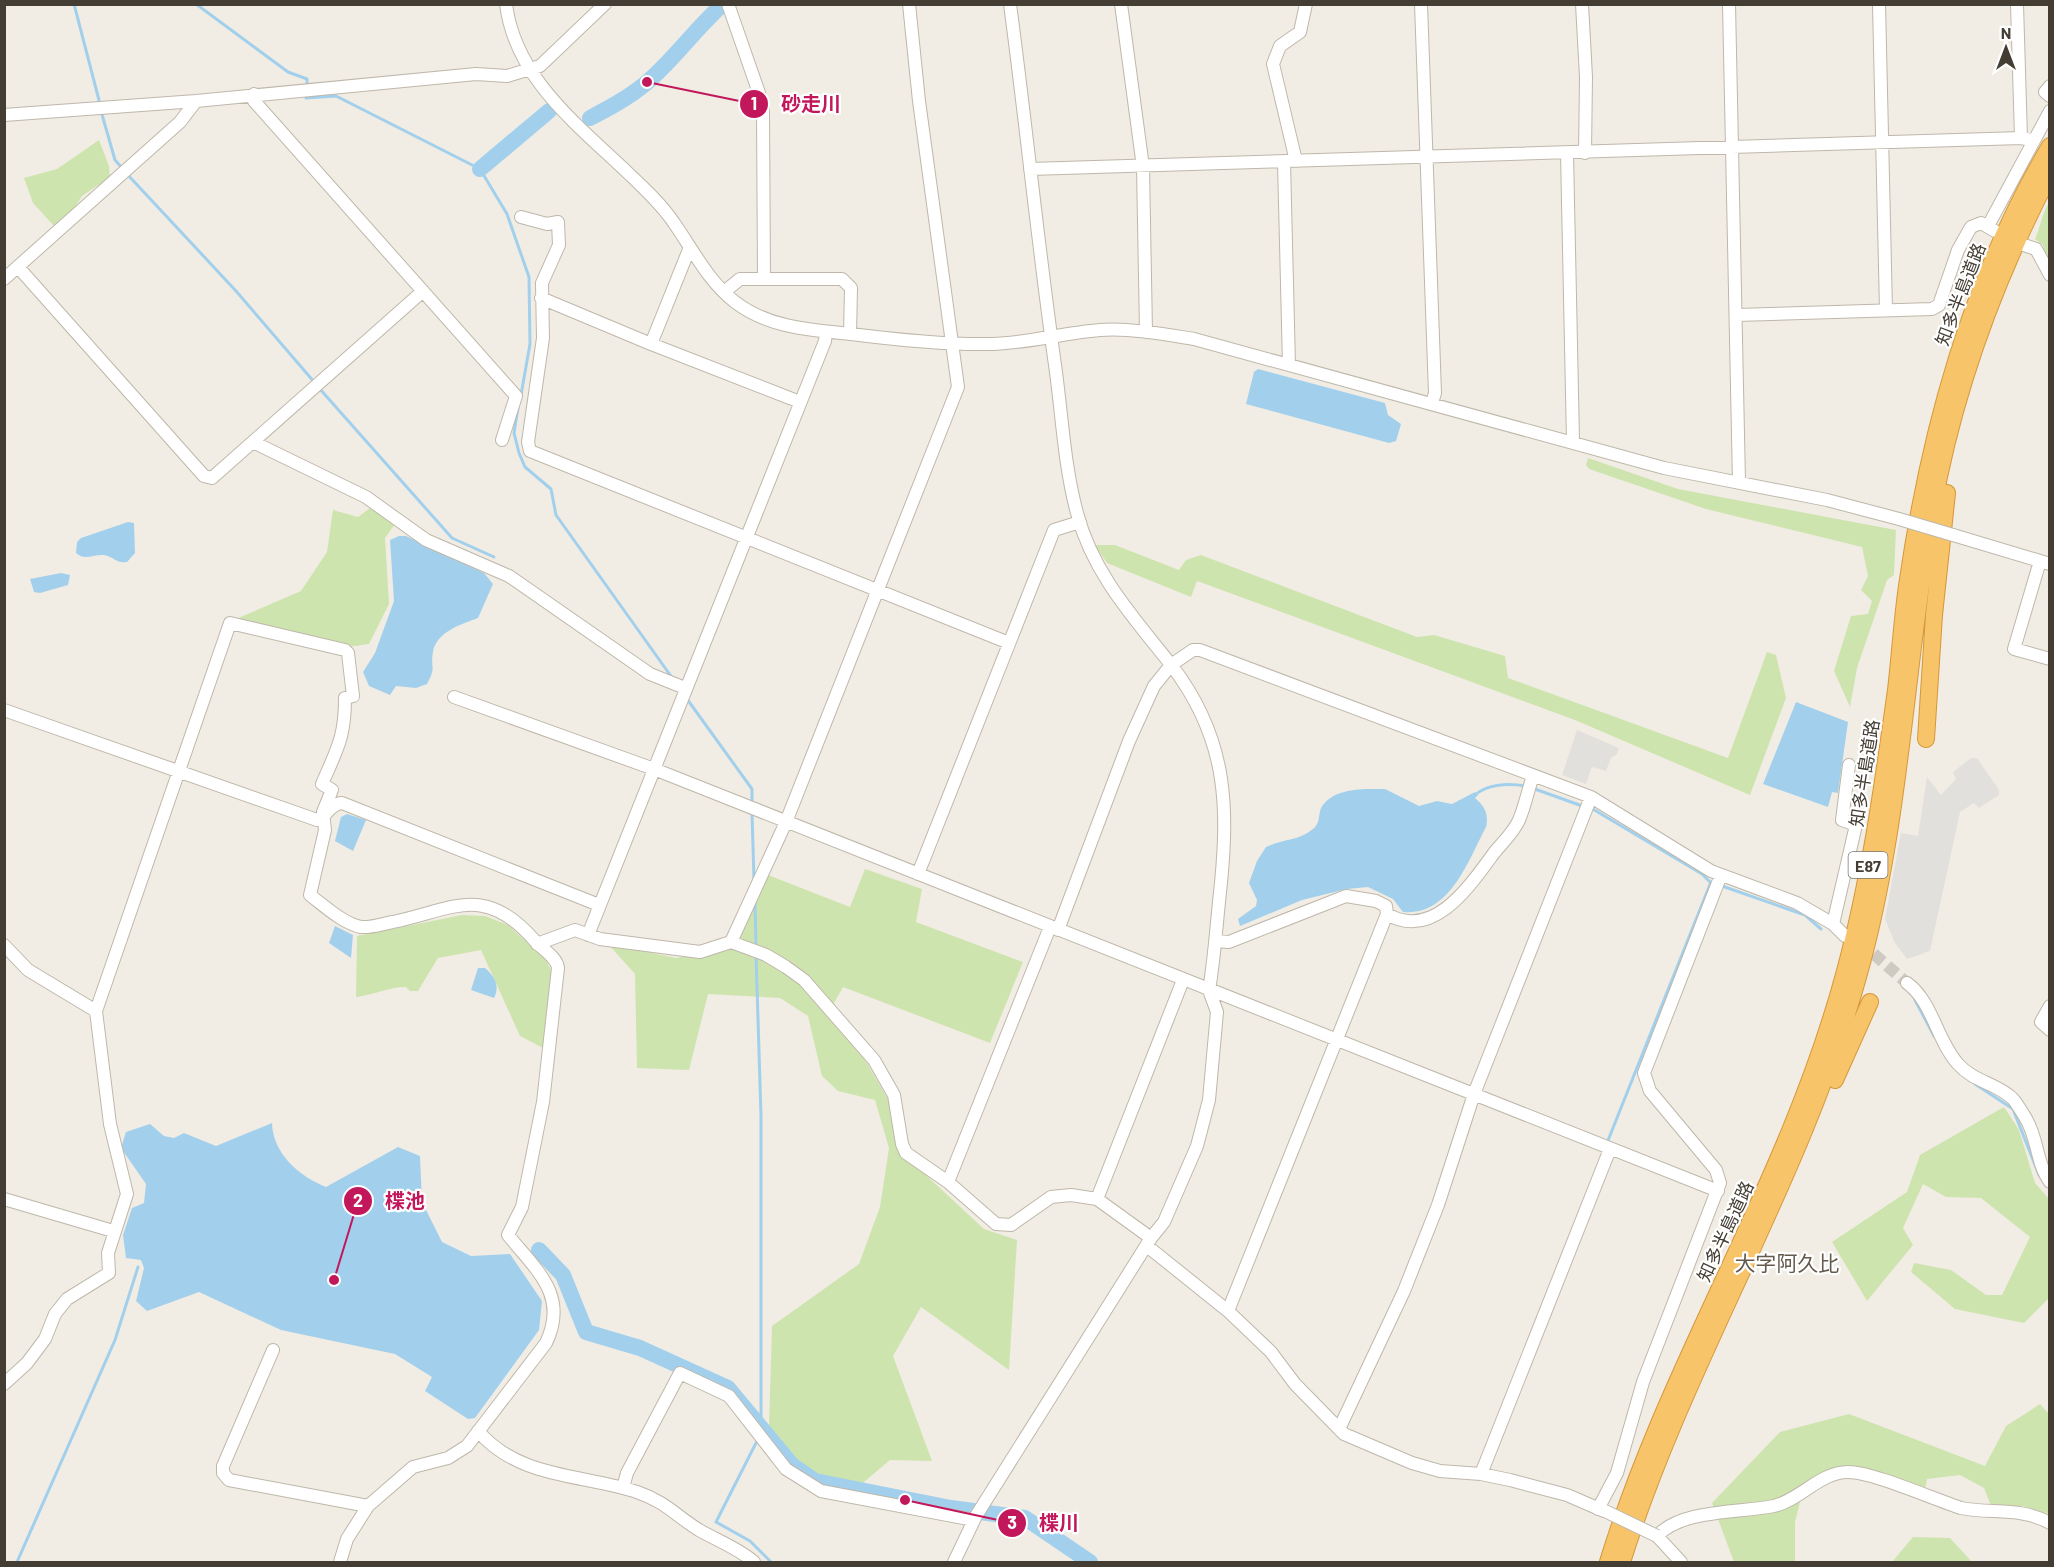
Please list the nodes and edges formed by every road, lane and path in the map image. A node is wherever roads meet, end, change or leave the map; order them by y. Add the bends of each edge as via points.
1 (506, 4) edge
2 (605, 4) edge
3 (909, 4) edge
4 (1010, 4) edge
5 (1121, 4) edge
6 (1306, 4) edge
7 (1421, 4) edge
8 (1582, 4) edge
9 (1729, 4) edge
10 (1879, 4) edge
11 (2017, 4) edge
12 (728, 6) edge
13 (529, 70) junction
14 (2049, 86) edge
15 (254, 94) junction
16 (2049, 96) edge
17 (196, 101) junction
18 (2049, 111) edge
19 (4, 115) edge
20 (2026, 139) junction
21 (1881, 143) junction
22 (2049, 146) edge
23 (1731, 148) junction
24 (1567, 153) junction
25 (1585, 153) junction
26 (1426, 156) junction
27 (1290, 162) junction
28 (1143, 167) junction
29 (1030, 169) junction
30 (2049, 174) edge
31 (521, 217) dead end
32 (2021, 244) dead end
33 (690, 247) junction
34 (18, 267) junction
35 (2049, 275) edge
36 (4, 279) edge
37 (764, 279) junction
38 (423, 291) junction
39 (724, 292) junction
40 (541, 298) junction
41 (1886, 310) junction
42 (1736, 315) junction
43 (826, 332) junction
44 (1146, 332) junction
45 (850, 334) junction
46 (1051, 337) junction
47 (651, 344) junction
48 (952, 344) junction
49 (1289, 365) junction
50 (1968, 368) junction
51 (800, 402) junction
52 (1432, 404) junction
53 (502, 440) dead end
54 (1573, 441) junction
55 (255, 443) junction
56 (1739, 482) junction
57 (1080, 522) junction
58 (745, 538) junction
59 (2044, 562) edge
60 (878, 590) junction
61 (1009, 643) junction
62 (2049, 659) edge
63 (1171, 665) junction
64 (686, 688) junction
65 (454, 697) dead end
66 (4, 710) edge
67 (1926, 739) dead end
68 (1849, 765) dead end
69 (654, 769) junction
70 (178, 772) junction
71 (1533, 776) junction
72 (1591, 797) junction
73 (325, 817) junction
74 (786, 822) junction
75 (918, 874) junction
76 (1721, 875) junction
77 (598, 906) junction
78 (1387, 914) junction
79 (1833, 924) junction
80 (1054, 928) junction
81 (588, 934) junction
82 (1845, 936) tunnel mouth
83 (1215, 941) junction
84 (731, 942) junction
85 (537, 944) junction
86 (4, 945) edge
87 (1183, 980) junction
88 (1906, 983) tunnel mouth
89 (1209, 990) junction
90 (1870, 1002) dead end
91 (2049, 1006) edge
92 (96, 1011) junction
93 (2049, 1030) edge
94 (1336, 1041) junction
95 (1474, 1094) junction
96 (1610, 1149) junction
97 (948, 1182) junction
98 (2049, 1182) edge
99 (1781, 1188) junction
100 (1718, 1191) junction
101 (4, 1199) edge
102 (1097, 1199) junction
103 (113, 1231) junction
104 (1149, 1242) junction
105 (1228, 1311) junction
106 (273, 1350) dead end
107 (4, 1384) edge
108 (1339, 1429) junction
109 (478, 1431) junction
110 (1481, 1474) junction
111 (623, 1488) junction
112 (368, 1506) junction
113 (1601, 1510) junction
114 (975, 1518) junction
115 (2049, 1523) edge
116 (1657, 1536) junction
117 (339, 1563) edge
118 (754, 1563) edge
119 (954, 1563) edge
120 (1608, 1563) edge
121 (1622, 1563) edge
122 (1681, 1563) edge

1 - 13 street via 512,31
2 - 13 street via 555,54
3 - 48 street
4 - 29 street
5 - 28 street
6 - 27 street via 1300,32 1280,46 1273,64
7 - 26 street
8 - 25 street
9 - 23 street
10 - 21 street
11 - 20 street
12 - 37 street via 763,112
13 - 15 street via 507,76 476,74
13 - 33 street via 557,104 672,220
14 - 16 street via 2045,92
15 - 17 street
15 - 38 street via 254,101
17 - 19 street
17 - 34 street via 180,122
18 - 20 street
20 - 21 street
20 - 41 street via 1991,228 1975,224 1966,233 1939,305 1932,309
21 - 23 street
21 - 41 street
22 - 120 highway, 知多半島道路 / E87 via 1976,298 1940,413 1906,588 1879,806 1853,939 1829,1026 1766,1191 1658,1423
23 - 25 street
23 - 42 street
24 - 25 street
24 - 26 street
24 - 54 street
26 - 27 street
26 - 52 street via 1435,393
27 - 28 street
27 - 49 street
28 - 29 street
28 - 44 street
29 - 46 street
30 - 50 highway, 知多半島道路 / E87 via 2004,265
31 - 40 street via 547,224 558,222 559,245 542,283
32 - 35 street via 2036,249
33 - 39 street
33 - 47 street
34 - 36 street
34 - 55 street via 204,476 214,478
37 - 39 street via 738,280
37 - 45 street via 846,281 852,296
38 - 53 street via 519,396
38 - 55 street
39 - 43 street via 760,317 786,326
40 - 47 street
40 - 58 street via 543,338 528,442 530,452
41 - 42 street
42 - 56 street
43 - 45 street
43 - 51 street
44 - 46 street via 1102,330
44 - 49 street via 1194,339
45 - 48 street
46 - 48 street
46 - 57 street
47 - 51 street
48 - 60 street via 958,378 956,393
49 - 52 street
50 - 67 highway via 1943,516
50 - 99 highway, 知多半島道路 / E87 via 1932,515 1892,804 1869,930 1843,1030
51 - 58 street
52 - 54 street
54 - 56 street via 1664,468
55 - 64 street via 366,497 426,540 508,576 650,674
56 - 59 street, bridge via 1827,500
57 - 61 street via 1054,530
57 - 63 street via 1110,586
58 - 60 street
58 - 64 street
59 - 62 street via 2014,649
60 - 61 street
60 - 74 street
61 - 75 street
63 - 71 street via 1193,650 1200,650
63 - 80 street via 1154,686 1129,741
63 - 83 street via 1213,740 1223,782 1226,843
64 - 69 street
65 - 69 street
66 - 70 street
68 - 79 street via 1842,820 1856,825
69 - 74 street
69 - 77 street
70 - 73 street via 317,820
70 - 73 street via 230,623 345,650 353,696 345,698 345,724 339,747 322,784 332,790 323,812
70 - 92 street
71 - 72 street
71 - 78 street via 1518,821 1452,903 1437,915 1416,923 1400,922
72 - 76 street
72 - 95 street
73 - 77 street via 333,805 342,803
73 - 85 street via 309,892 350,923 371,926 454,904 484,906 512,918
74 - 75 street
74 - 84 street
75 - 80 street
76 - 79 street via 1797,903
76 - 100 street via 1644,1073 1650,1091 1718,1173
77 - 81 street
78 - 83 street via 1386,906 1376,901 1346,896 1229,942
78 - 94 street
79 - 82 street
80 - 87 street
80 - 97 street
81 - 84 street via 600,939 700,952
81 - 85 street via 575,930
83 - 89 street
84 - 97 street via 786,967 838,1017 874,1060 894,1095 906,1153
85 - 109 street via 558,963 553,1023 543,1102 526,1184 517,1220 508,1235 549,1288 555,1317 546,1342
86 - 92 street via 28,970
87 - 89 street
87 - 102 street
88 - 98 street via 1918,992 1960,1066 2013,1099 2028,1121
89 - 94 street
89 - 104 street via 1217,1012 1209,1100 1197,1146 1164,1222
90 - 99 highway via 1791,1178
91 - 93 street via 2041,1022
92 - 103 street via 110,1124 127,1194
94 - 95 street
94 - 105 street
95 - 96 street
95 - 108 street via 1438,1205 1404,1291
96 - 100 street
96 - 110 street
97 - 102 street via 1002,1227 1052,1197
99 - 121 highway, 知多半島道路 / E87 via 1669,1430
100 - 113 street via 1643,1382 1617,1473
101 - 103 street
102 - 104 street
103 - 107 street via 109,1273 67,1299 37,1350
104 - 105 street
104 - 114 street
105 - 108 street via 1271,1352 1295,1384
106 - 112 street via 223,1473 228,1480
108 - 110 street via 1412,1463 1440,1471
109 - 111 street via 488,1443 526,1464
109 - 112 street via 458,1454 427,1461 402,1473
110 - 113 street via 1567,1495
111 - 114 street via 627,1473 680,1373 729,1396 786,1469 820,1491
111 - 118 street via 667,1504 696,1528 737,1549
112 - 117 street via 347,1539
113 - 116 street, bridge
114 - 119 street
115 - 116 street via 2022,1512 1961,1508 1851,1472 1830,1475 1783,1503 1687,1518 1665,1527
116 - 122 street

